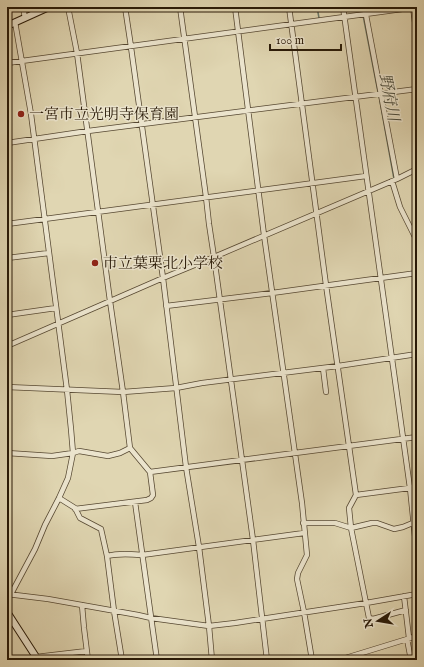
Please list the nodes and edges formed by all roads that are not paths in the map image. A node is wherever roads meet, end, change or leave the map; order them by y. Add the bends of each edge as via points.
1 (23, 7) edge
2 (49, 7) edge
3 (68, 7) edge
4 (125, 7) edge
5 (180, 7) edge
6 (235, 7) edge
7 (289, 7) edge
8 (344, 7) edge
9 (414, 7) edge
10 (364, 15) junction
11 (345, 16) junction
12 (24, 18) junction
13 (15, 22) junction
14 (291, 25) junction
15 (7, 26) edge
16 (238, 32) junction
17 (417, 38) edge
18 (185, 39) junction
19 (131, 46) junction
20 (77, 53) junction
21 (22, 60) junction
22 (7, 63) edge
23 (417, 89) edge
24 (379, 94) junction
25 (356, 97) junction
26 (302, 104) junction
27 (248, 111) junction
28 (196, 118) junction
29 (142, 124) junction
30 (88, 131) junction
31 (34, 139) junction
32 (7, 143) edge
33 (417, 169) edge
34 (366, 176) junction
35 (394, 180) junction
36 (313, 183) junction
37 (368, 190) junction
38 (259, 191) junction
39 (206, 198) junction
40 (153, 204) junction
41 (98, 211) junction
42 (316, 213) junction
43 (45, 218) junction
44 (7, 224) edge
45 (264, 235) junction
46 (417, 241) edge
47 (49, 252) junction
48 (214, 257) junction
49 (7, 258) edge
50 (417, 273) edge
51 (163, 278) junction
52 (381, 278) junction
53 (326, 285) junction
54 (272, 293) junction
55 (220, 299) junction
56 (110, 301) junction
57 (166, 306) junction
58 (56, 308) junction
59 (7, 316) edge
60 (58, 323) junction
61 (7, 346) edge
62 (417, 354) edge
63 (392, 358) junction
64 (338, 366) junction
65 (323, 368) junction
66 (284, 373) junction
67 (231, 380) junction
68 (7, 387) edge
69 (176, 388) junction
70 (67, 390) junction
71 (123, 392) junction
72 (326, 392) dead end
73 (417, 437) edge
74 (404, 438) junction
75 (349, 446) junction
76 (130, 448) junction
77 (7, 453) edge
78 (73, 453) junction
79 (295, 453) junction
80 (242, 460) junction
81 (186, 467) junction
82 (150, 472) junction
83 (417, 487) edge
84 (410, 488) junction
85 (356, 495) junction
86 (59, 498) junction
87 (135, 502) junction
88 (75, 510) junction
89 (416, 522) edge
90 (303, 523) junction
91 (351, 528) junction
92 (304, 533) junction
93 (253, 540) junction
94 (199, 547) junction
95 (142, 555) junction
96 (108, 556) junction
97 (417, 556) edge
98 (9, 594) edge
99 (417, 594) edge
100 (404, 596) junction
101 (366, 603) junction
102 (82, 605) junction
103 (406, 610) junction
104 (114, 611) junction
105 (7, 612) edge
106 (304, 612) junction
107 (151, 618) junction
108 (263, 619) junction
109 (209, 626) junction
110 (417, 636) edge
111 (408, 639) junction
112 (87, 651) junction
113 (37, 659) edge
114 (88, 660) edge
115 (122, 660) edge
116 (157, 660) edge
117 (212, 660) edge
118 (267, 660) edge
119 (312, 660) edge
120 (339, 660) edge
121 (411, 660) edge

1 - 12 street
2 - 12 main road
3 - 20 street
4 - 19 street
5 - 18 street
6 - 16 street
7 - 14 street
8 - 11 street
9 - 10 street
9 - 17 street
10 - 11 street
10 - 24 street
11 - 14 street
11 - 25 street
12 - 13 main road
13 - 15 main road
13 - 21 street
14 - 16 street
14 - 26 street
16 - 18 street
16 - 27 street
18 - 19 street
18 - 28 street
19 - 20 street
19 - 29 street
20 - 21 street
20 - 30 street
21 - 22 street
21 - 31 street
23 - 24 street
24 - 25 street
24 - 35 street
25 - 26 street
25 - 34 street
26 - 27 street
26 - 36 street
27 - 28 street
27 - 38 street
28 - 29 street
28 - 39 street
29 - 30 street
29 - 40 street
30 - 31 street
30 - 41 street
31 - 32 street
31 - 43 street
33 - 35 street
34 - 36 street
34 - 37 street
35 - 37 street
35 - 46 street via 400,206
36 - 38 street
36 - 42 street
37 - 42 street
37 - 52 street
38 - 39 street
38 - 45 street
39 - 40 street
39 - 48 street
40 - 41 street
40 - 51 street
41 - 43 street
41 - 56 street
42 - 45 street
42 - 53 street
43 - 44 street
43 - 47 street
45 - 48 street
45 - 54 street
47 - 49 street
47 - 58 street
48 - 51 street
48 - 55 street
50 - 52 street
51 - 56 street
51 - 57 street
52 - 53 street
52 - 63 street
53 - 54 street
53 - 64 street
54 - 55 street
54 - 66 street
55 - 57 street
55 - 67 street
56 - 60 street
56 - 71 street
57 - 69 street
58 - 59 street
58 - 60 street
60 - 61 street
60 - 70 street
62 - 63 street
63 - 64 street
63 - 74 street
64 - 65 street
64 - 75 street
65 - 66 street
65 - 72 street
66 - 67 street
66 - 79 street
67 - 69 street
67 - 80 street
68 - 70 street
69 - 71 street
69 - 81 street
70 - 71 street
70 - 78 street
71 - 76 street
73 - 74 street
74 - 75 street
74 - 84 street
75 - 79 street
75 - 85 street
76 - 78 street via 108,456 79,451
76 - 82 street
77 - 78 street via 52,456
78 - 86 street via 68,478
79 - 80 street
79 - 90 street
80 - 81 street
80 - 93 street
81 - 82 street
81 - 94 street
82 - 87 street via 153,495 147,500
83 - 84 street
84 - 85 street
84 - 89 street
85 - 91 street via 349,508
86 - 88 street
86 - 98 street via 44,525 35,549
87 - 88 street
87 - 95 street
88 - 96 street via 80,518 101,529
89 - 91 street via 394,529 377,523
89 - 97 street
90 - 91 street via 335,523
90 - 92 street
91 - 101 street
92 - 93 street
92 - 106 street via 307,555 297,579
93 - 94 street
93 - 108 street
94 - 95 street
94 - 109 street
95 - 96 street
95 - 107 street
96 - 104 street
98 - 102 street
99 - 100 street
100 - 101 street
100 - 103 street
101 - 103 street via 369,618 373,619
101 - 106 street
102 - 104 street
102 - 112 street
103 - 111 street
104 - 107 street
104 - 115 street
105 - 113 main road
106 - 108 street
106 - 119 street
107 - 109 street
107 - 116 street
108 - 109 street
108 - 118 street
109 - 117 street
110 - 111 street
111 - 120 street
111 - 121 street
112 - 113 street
112 - 114 street

